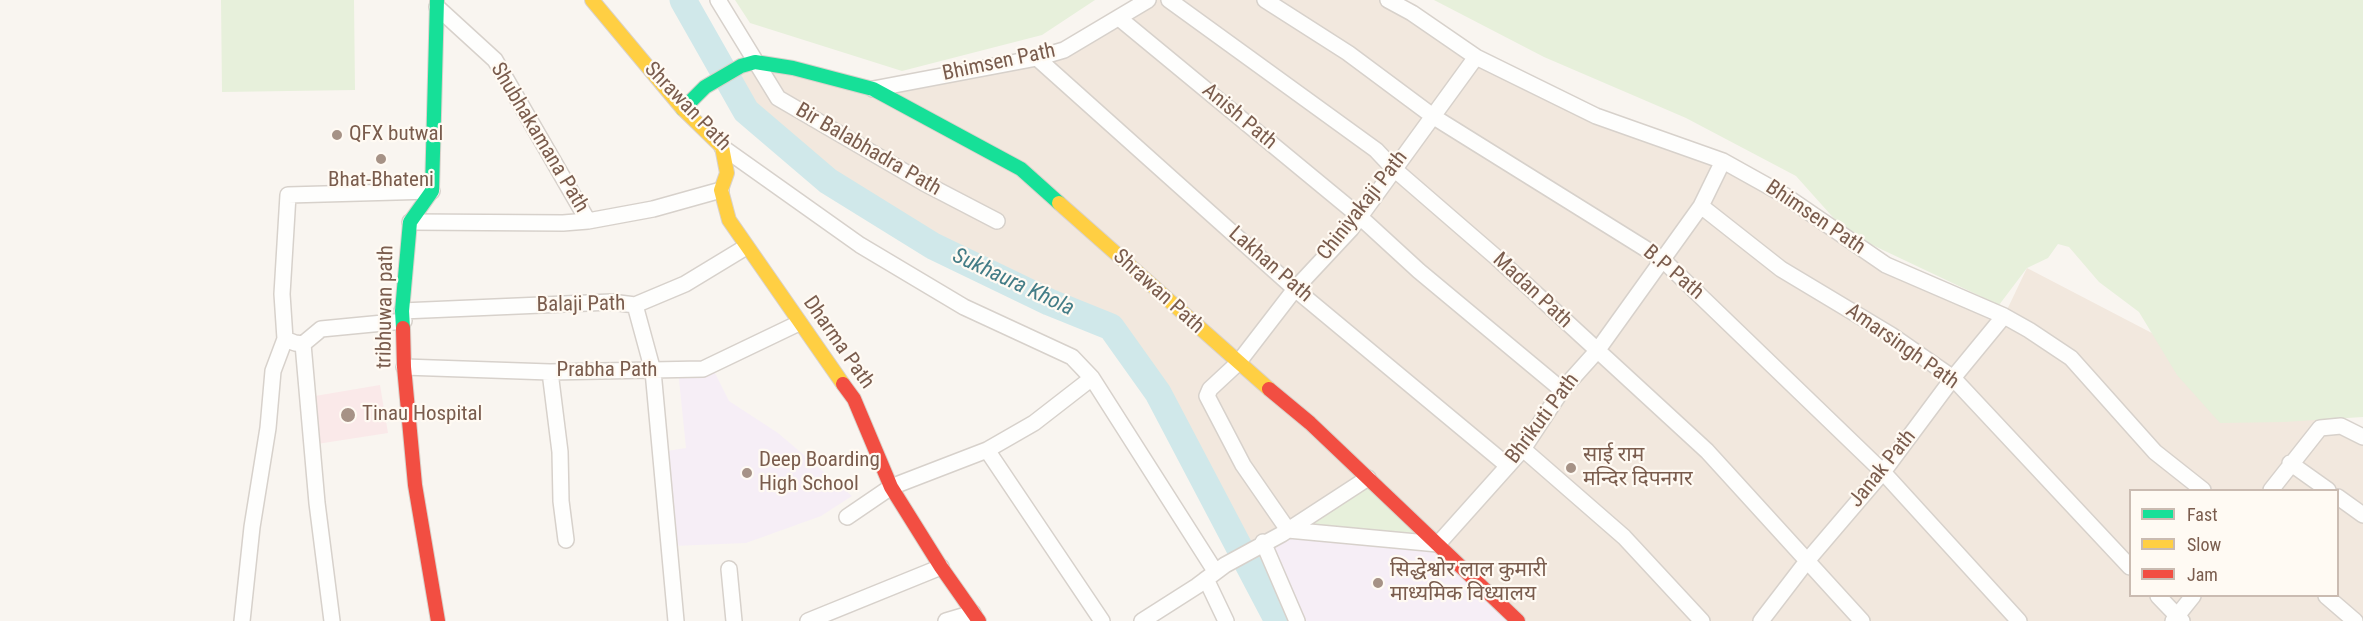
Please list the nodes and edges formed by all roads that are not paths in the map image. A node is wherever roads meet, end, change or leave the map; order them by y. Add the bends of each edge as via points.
1 (592, 0) edge
2 (718, 0) edge
3 (1148, 0) edge
4 (1169, 0) edge
5 (1265, 0) edge
6 (1388, 0) edge
7 (437, 4) edge
8 (1415, 6) edge
9 (1119, 18) junction
10 (1476, 57) junction
11 (1037, 58) junction
12 (748, 64) junction
13 (873, 89) junction
14 (683, 109) junction
15 (1434, 117) junction
16 (722, 147) junction
17 (1723, 161) junction
18 (1393, 168) junction
19 (721, 190) junction
20 (432, 191) junction
21 (1701, 206) junction
22 (1359, 216) junction
23 (588, 221) junction
24 (998, 221) dead end
25 (410, 222) junction
26 (746, 247) junction
27 (1662, 259) junction
28 (1295, 289) junction
29 (635, 304) junction
30 (403, 316) junction
31 (2004, 316) junction
32 (799, 323) junction
33 (285, 339) junction
34 (303, 344) junction
35 (1597, 351) junction
36 (1238, 363) junction
37 (404, 367) junction
38 (654, 371) junction
39 (550, 372) junction
40 (1092, 378) junction
41 (1953, 378) junction
42 (1562, 390) junction
43 (2363, 437) edge
44 (1523, 449) junction
45 (987, 450) junction
46 (2290, 463) junction
47 (1508, 466) junction
48 (1883, 472) junction
49 (1368, 478) junction
50 (891, 487) junction
51 (2202, 489) edge
52 (2272, 489) edge
53 (2327, 489) edge
54 (2339, 498) edge
55 (2363, 515) edge
56 (847, 516) dead end
57 (1288, 531) junction
58 (566, 540) dead end
59 (1263, 543) junction
60 (1438, 544) junction
61 (1807, 561) junction
62 (2129, 566) edge
63 (941, 567) junction
64 (729, 569) dead end
65 (1215, 571) junction
66 (2159, 597) edge
67 (2192, 597) edge
68 (2327, 597) edge
69 (976, 617) edge
70 (2178, 620) edge
71 (242, 621) edge
72 (332, 621) edge
73 (438, 621) edge
74 (676, 621) edge
75 (734, 621) edge
76 (808, 621) edge
77 (946, 621) edge
78 (1102, 621) edge
79 (1142, 621) edge
80 (1226, 621) edge
81 (1297, 621) edge
82 (1518, 621) edge
83 (1702, 621) edge
84 (1761, 621) edge
85 (1862, 621) edge
86 (2019, 621) edge
87 (2355, 621) edge

1 - 14 street, Shrawan Path
2 - 12 street, Bir Balabhadra Path
3 - 9 street, Bhimsen Path
4 - 18 street, Madan Path via 1376,150
5 - 15 street, B.P Path via 1348,53
6 - 8 street, Bhimsen Path
7 - 20 street
7 - 23 street, Shubhakamana Path via 495,60
8 - 10 street, Bhimsen Path
9 - 11 street, Bhimsen Path via 1064,50
9 - 22 street, Anish Path
10 - 15 street, Chiniyakaji Path
10 - 17 street, Bhimsen Path via 1596,116
11 - 13 street, Bhimsen Path
11 - 28 street, Lakhan Path
12 - 13 street, Shrawan Path via 793,68
12 - 14 street via 705,87
12 - 24 street, Bir Balabhadra Path via 778,99
13 - 36 street, Shrawan Path via 1021,169
14 - 16 street, Shrawan Path
15 - 18 street, Chiniyakaji Path
15 - 27 street, B.P Path
16 - 19 street, Dharma Path via 727,173
16 - 40 street, Shrawan Path via 861,245 964,306 1072,357
17 - 21 street, Bhrikuti Path
17 - 31 street, Bhimsen Path via 1784,195 1886,265
18 - 22 street, Chiniyakaji Path
18 - 35 street, Madan Path
19 - 23 street, Shubhakamana Path via 653,209
19 - 26 street, Dharma Path via 729,220
20 - 25 street, tribhuwan path
20 - 33 street via 288,195 282,294
21 - 27 street, Bhrikuti Path
21 - 41 street, Amarsingh Path via 1781,269 1891,335
22 - 28 street, Chiniyakaji Path
22 - 42 street, Anish Path
23 - 25 street, Shubhakamana Path
25 - 30 street, tribhuwan path
26 - 29 street, Balaji Path via 685,284
26 - 32 street, Dharma Path
27 - 35 street, Bhrikuti Path
27 - 48 street, B.P Path
28 - 36 street, Chiniyakaji Path
28 - 47 street, Lakhan Path
29 - 30 street, Balaji Path via 610,302
29 - 38 street
30 - 34 street, Balaji Path via 321,329
30 - 37 street, tribhuwan path
31 - 41 street, Janak Path
31 - 51 street, Bhimsen Path via 2072,358 2156,452
32 - 38 street, Prabha Path via 703,369
32 - 50 street, Dharma Path via 854,399
33 - 34 street
33 - 71 street via 273,371
34 - 72 street via 316,502
35 - 42 street, Bhrikuti Path
35 - 61 street, Madan Path via 1707,451
36 - 49 street, Shrawan Path
36 - 57 street, Chiniyakaji Path via 1216,382 1207,396 1243,465
37 - 39 street, Prabha Path
37 - 73 street, tribhuwan path via 415,485
38 - 39 street, Prabha Path
38 - 74 street
39 - 58 street
40 - 45 street via 1034,423
40 - 65 street, Shrawan Path
41 - 48 street, Janak Path
41 - 62 street, Amarsingh Path
42 - 44 street, Bhrikuti Path
43 - 46 street via 2341,426 2320,428
44 - 47 street, Bhrikuti Path
44 - 83 street via 1624,537
45 - 50 street
45 - 78 street
46 - 52 street
46 - 53 street
47 - 60 street, Bhrikuti Path
48 - 61 street, Janak Path
48 - 86 street, B.P Path
49 - 57 street
49 - 60 street, Shrawan Path
50 - 56 street
50 - 63 street, Dharma Path
54 - 55 street
57 - 59 street
57 - 60 street
59 - 65 street
59 - 81 street
60 - 82 street, Shrawan Path
61 - 84 street, Janak Path
61 - 85 street, Madan Path
63 - 69 street, Dharma Path
63 - 76 street
64 - 75 street
65 - 79 street
65 - 80 street, Shrawan Path
66 - 70 street
67 - 70 street
68 - 87 street
69 - 77 street

